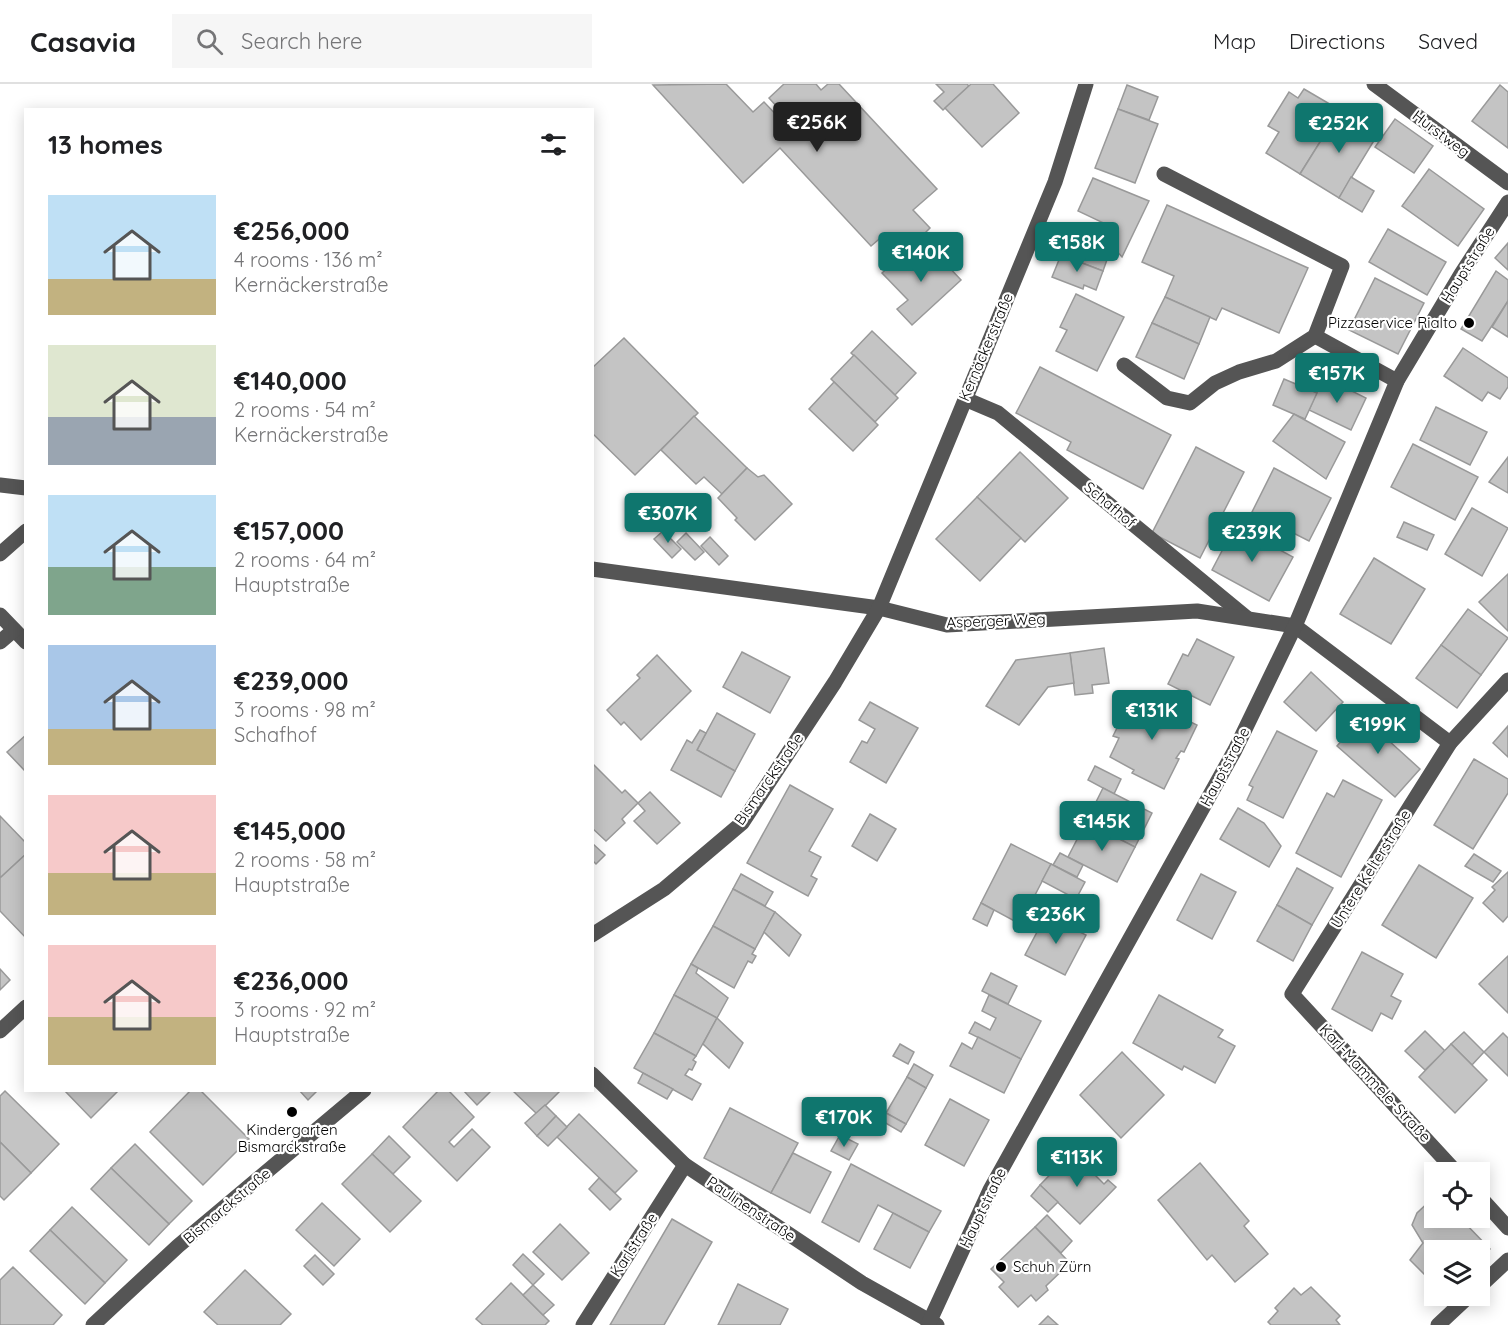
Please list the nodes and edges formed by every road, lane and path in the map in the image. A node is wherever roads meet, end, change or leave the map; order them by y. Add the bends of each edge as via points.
1 (1086, 84) edge
2 (1374, 84) edge
3 (1164, 174) dead end
4 (1508, 183) edge
5 (1508, 202) edge
6 (1315, 336) junction
7 (1124, 365) dead end
8 (1396, 381) junction
9 (965, 399) junction
10 (0, 485) edge
11 (24, 488) edge
12 (24, 533) edge
13 (0, 554) edge
14 (594, 569) edge
15 (879, 608) junction
16 (0, 615) edge
17 (1249, 620) junction
18 (1295, 626) junction
19 (14, 630) junction
20 (24, 640) edge
21 (0, 642) edge
22 (1508, 680) edge
23 (1450, 743) junction
24 (594, 934) edge
25 (1292, 994) joint
26 (24, 1009) edge
27 (0, 1031) edge
28 (594, 1076) edge
29 (362, 1092) edge
30 (1448, 1162) edge
31 (685, 1165) junction
32 (1490, 1208) edge
33 (1508, 1228) edge
34 (1508, 1260) edge
35 (1490, 1277) edge
36 (1458, 1306) edge
37 (932, 1323) edge
38 (93, 1325) edge
39 (583, 1325) edge
40 (1438, 1325) edge

1 - 9 street, Kernäckerstraße via 1055,182
2 - 4 street, Hurstweg
3 - 6 street via 1342,266
5 - 8 street, Hauptstraße
6 - 7 street via 1276,361 1215,383 1190,404 1167,398
6 - 8 street
8 - 18 street, Hauptstraße
9 - 15 street, Kernäckerstraße
9 - 17 street, Schafhof via 998,413
10 - 11 street
12 - 13 street
14 - 15 street, Asperger Weg
15 - 17 street, Asperger Weg via 947,625 1197,611
15 - 24 street, Bismarckstraße via 742,823 664,889
16 - 19 street
17 - 18 street, Asperger Weg
18 - 23 street
18 - 37 street, Hauptstraße via 1235,750 990,1190
19 - 20 street
19 - 21 street
22 - 23 street, Untere Kelterstraße
23 - 25 street, Untere Kelterstraße
25 - 30 street, Karl-Mammele-Straße
26 - 27 street
28 - 31 street, Paulinenstraße
29 - 38 street, Bismarckstraße via 178,1246
31 - 37 street, Paulinenstraße via 862,1283
31 - 39 street, Karlstraße
32 - 33 street
34 - 35 street
36 - 40 street

